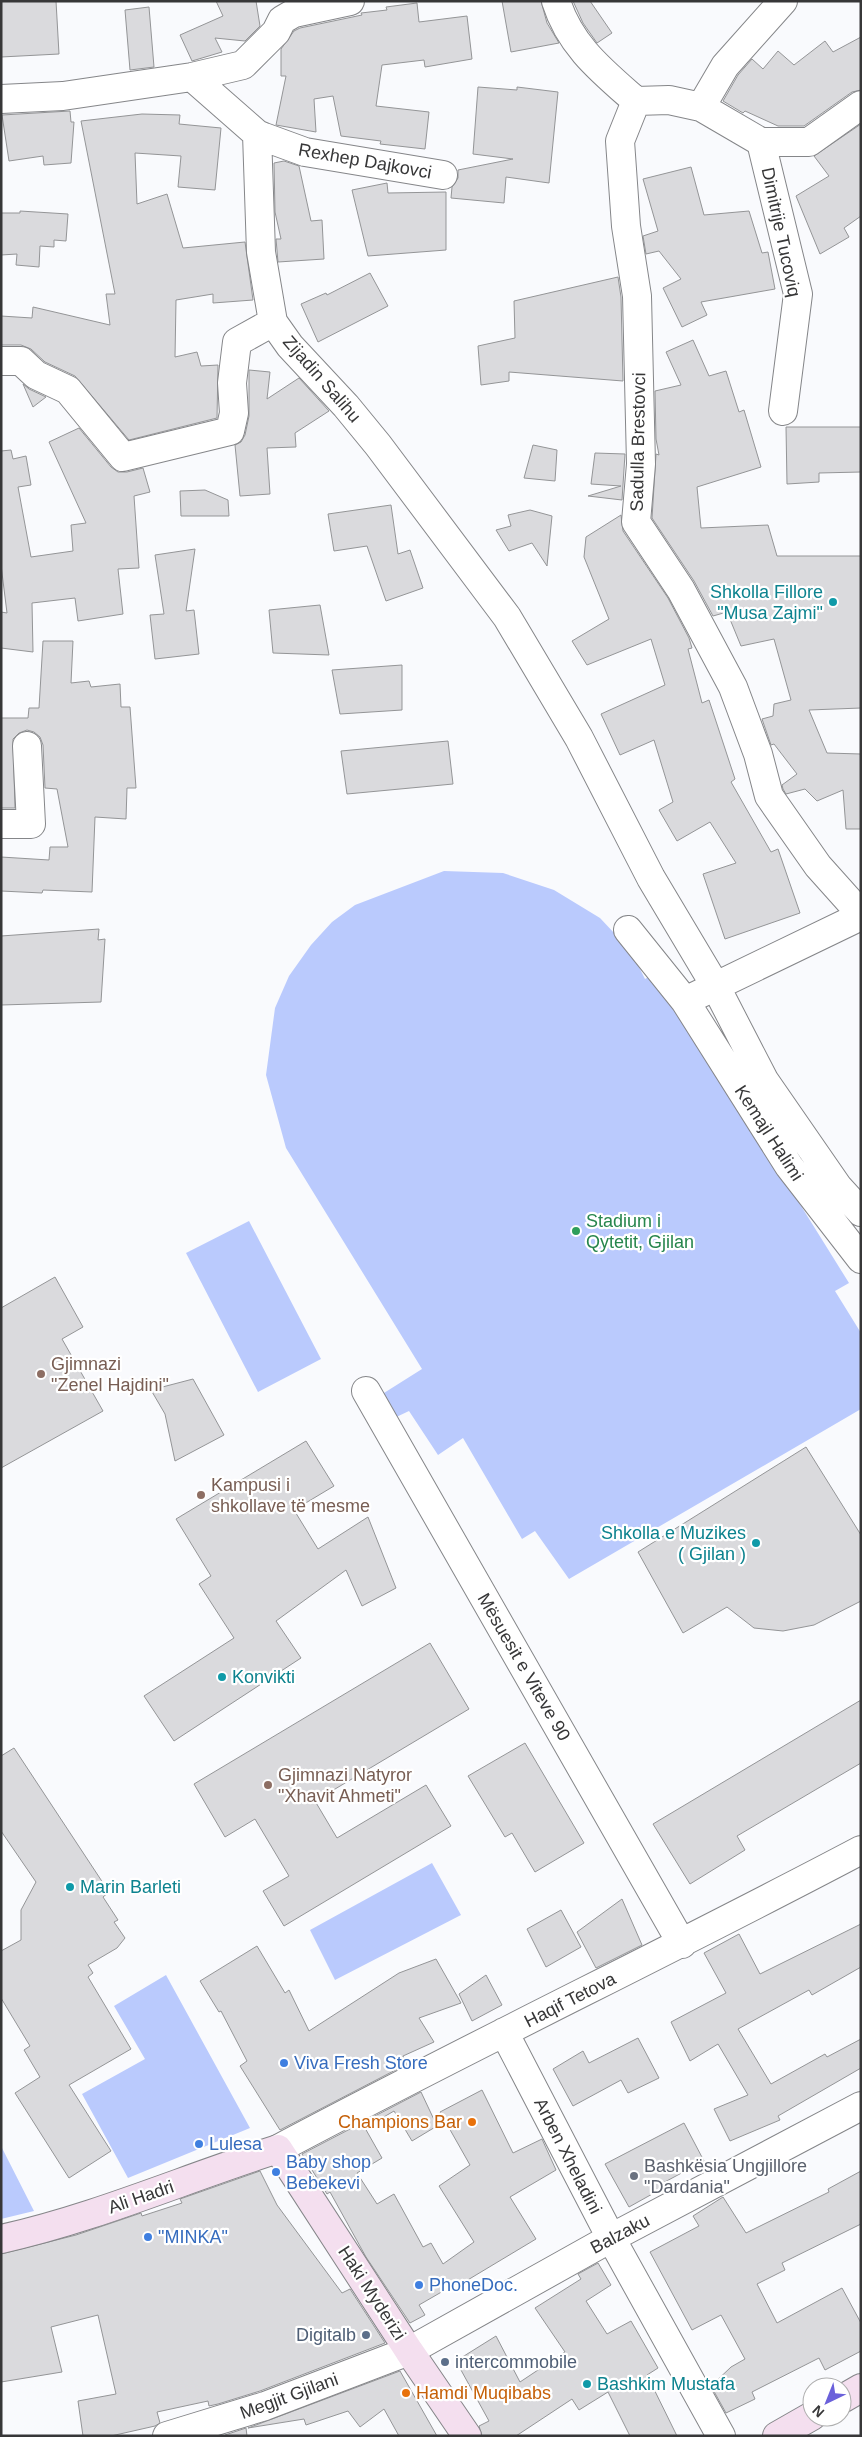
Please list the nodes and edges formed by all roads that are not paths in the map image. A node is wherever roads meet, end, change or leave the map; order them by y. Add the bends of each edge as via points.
1 (350, 1) edge
2 (556, 1) edge
3 (783, 1) edge
4 (192, 77) junction
5 (1, 99) edge
6 (636, 100) junction
7 (861, 105) edge
8 (701, 107) junction
9 (270, 139) junction
10 (761, 142) junction
11 (443, 175) dead end
12 (273, 322) junction
13 (1, 360) edge
14 (783, 411) dead end
15 (27, 746) dead end
16 (1, 824) edge
17 (861, 915) edge
18 (628, 930) dead end
19 (716, 987) junction
20 (685, 1001) junction
21 (861, 1212) edge
22 (861, 1260) edge
23 (366, 1391) dead end
24 (861, 1850) edge
25 (682, 1944) junction
26 (504, 2032) junction
27 (861, 2106) edge
28 (278, 2149) junction
29 (611, 2238) junction
30 (1, 2239) edge
31 (409, 2351) junction
32 (802, 2422) edge
33 (167, 2436) edge
34 (467, 2436) edge
35 (721, 2436) edge
36 (777, 2436) edge

1 - 4 street via 294,13 282,20 276,32 243,65
2 - 6 street via 584,54
3 - 8 street via 726,66
4 - 5 street via 63,96
4 - 9 street, Rexhep Dajkovci
6 - 8 street, Dimitrije Tucoviq via 669,100
6 - 17 street, Sadulla Brestovci via 620,142 626,226 637,296 641,464 636,522 681,590 733,687 758,754 769,796 818,866
7 - 10 street, Dimitrije Tucoviq via 809,142
8 - 10 street, Dimitrije Tucoviq
9 - 11 street, Rexhep Dajkovci via 305,152
9 - 12 street, Zijadin Salihu via 260,252
10 - 14 street, Dimitrije Tucoviq via 798,294
12 - 13 street via 237,342 230,431 123,457 68,390 36,375 21,361
12 - 19 street, Zijadin Salihu via 290,346 346,406 507,616 579,738 651,878
15 - 16 street via 31,824
17 - 19 street
18 - 20 street, Kemajl Halimi
19 - 20 street
19 - 21 street, Zijadin Salihu via 764,1080 838,1187
20 - 22 street, Kemajl Halimi via 789,1166
23 - 25 street, Mësuesit e Viteve 90
24 - 25 street, Haqif Tetova
25 - 26 street, Haqif Tetova
26 - 28 street, Haqif Tetova via 427,2069
26 - 29 street, Arben Xheladini
27 - 29 street, Balzaku
28 - 30 street, Ali Hadri via 46,2229
28 - 31 street, Haki Myderizi
29 - 31 street, Balzaku
29 - 35 street, Arben Xheladini
31 - 33 street, Megjit Gjilani via 265,2406
31 - 34 street, Haki Myderizi
32 - 36 street

